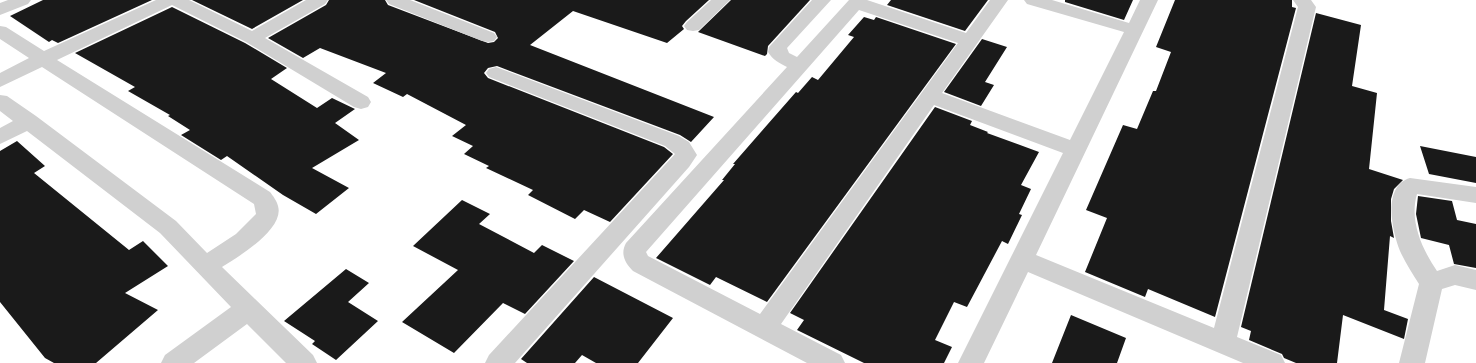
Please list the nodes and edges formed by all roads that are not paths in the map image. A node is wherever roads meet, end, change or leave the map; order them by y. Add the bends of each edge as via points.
1 (22, 0) edge
2 (170, 0) edge
3 (175, 0) edge
4 (320, 0) edge
5 (395, 0) edge
6 (721, 0) edge
7 (822, 0) edge
8 (999, 0) edge
9 (1034, 0) edge
10 (1149, 0) edge
11 (1302, 0) edge
12 (857, 1) edge
13 (0, 10) edge
14 (693, 26) dead end
15 (1135, 30) junction
16 (0, 31) edge
17 (488, 37) dead end
18 (252, 38) junction
19 (970, 41) junction
20 (44, 59) junction
21 (799, 65) junction
22 (496, 73) dead end
23 (0, 81) edge
24 (930, 96) junction
25 (0, 101) edge
26 (361, 102) dead end
27 (29, 121) junction
28 (0, 137) edge
29 (1076, 150) junction
30 (1476, 195) edge
31 (1022, 259) junction
32 (205, 266) junction
33 (1476, 280) edge
34 (1431, 283) junction
35 (249, 308) junction
36 (764, 328) junction
37 (1223, 343) junction
38 (174, 363) edge
39 (304, 363) edge
40 (498, 363) edge
41 (832, 363) edge
42 (971, 363) edge
43 (1272, 363) edge
44 (1412, 363) edge

1 - 13 street
2 - 20 street
3 - 18 street
4 - 18 street
5 - 17 street
6 - 14 street
7 - 21 street via 778,47 777,52 782,57
8 - 19 street
9 - 15 street
10 - 15 street
11 - 37 street via 1307,7
12 - 19 street
12 - 21 street
15 - 29 street
16 - 20 street
18 - 26 street
19 - 24 street
20 - 23 street
20 - 32 street via 262,198 268,207 261,226
21 - 36 street via 634,250 638,261 646,267
22 - 40 street via 672,141 682,147 686,155
24 - 29 street
24 - 36 street
25 - 27 street
27 - 28 street
27 - 32 street via 168,227
29 - 31 street
30 - 34 street via 1420,186 1408,188 1403,203 1409,241
31 - 37 street
31 - 42 street
32 - 35 street
33 - 34 street via 1455,275
34 - 44 street
35 - 38 street
35 - 39 street
36 - 41 street
37 - 43 street

